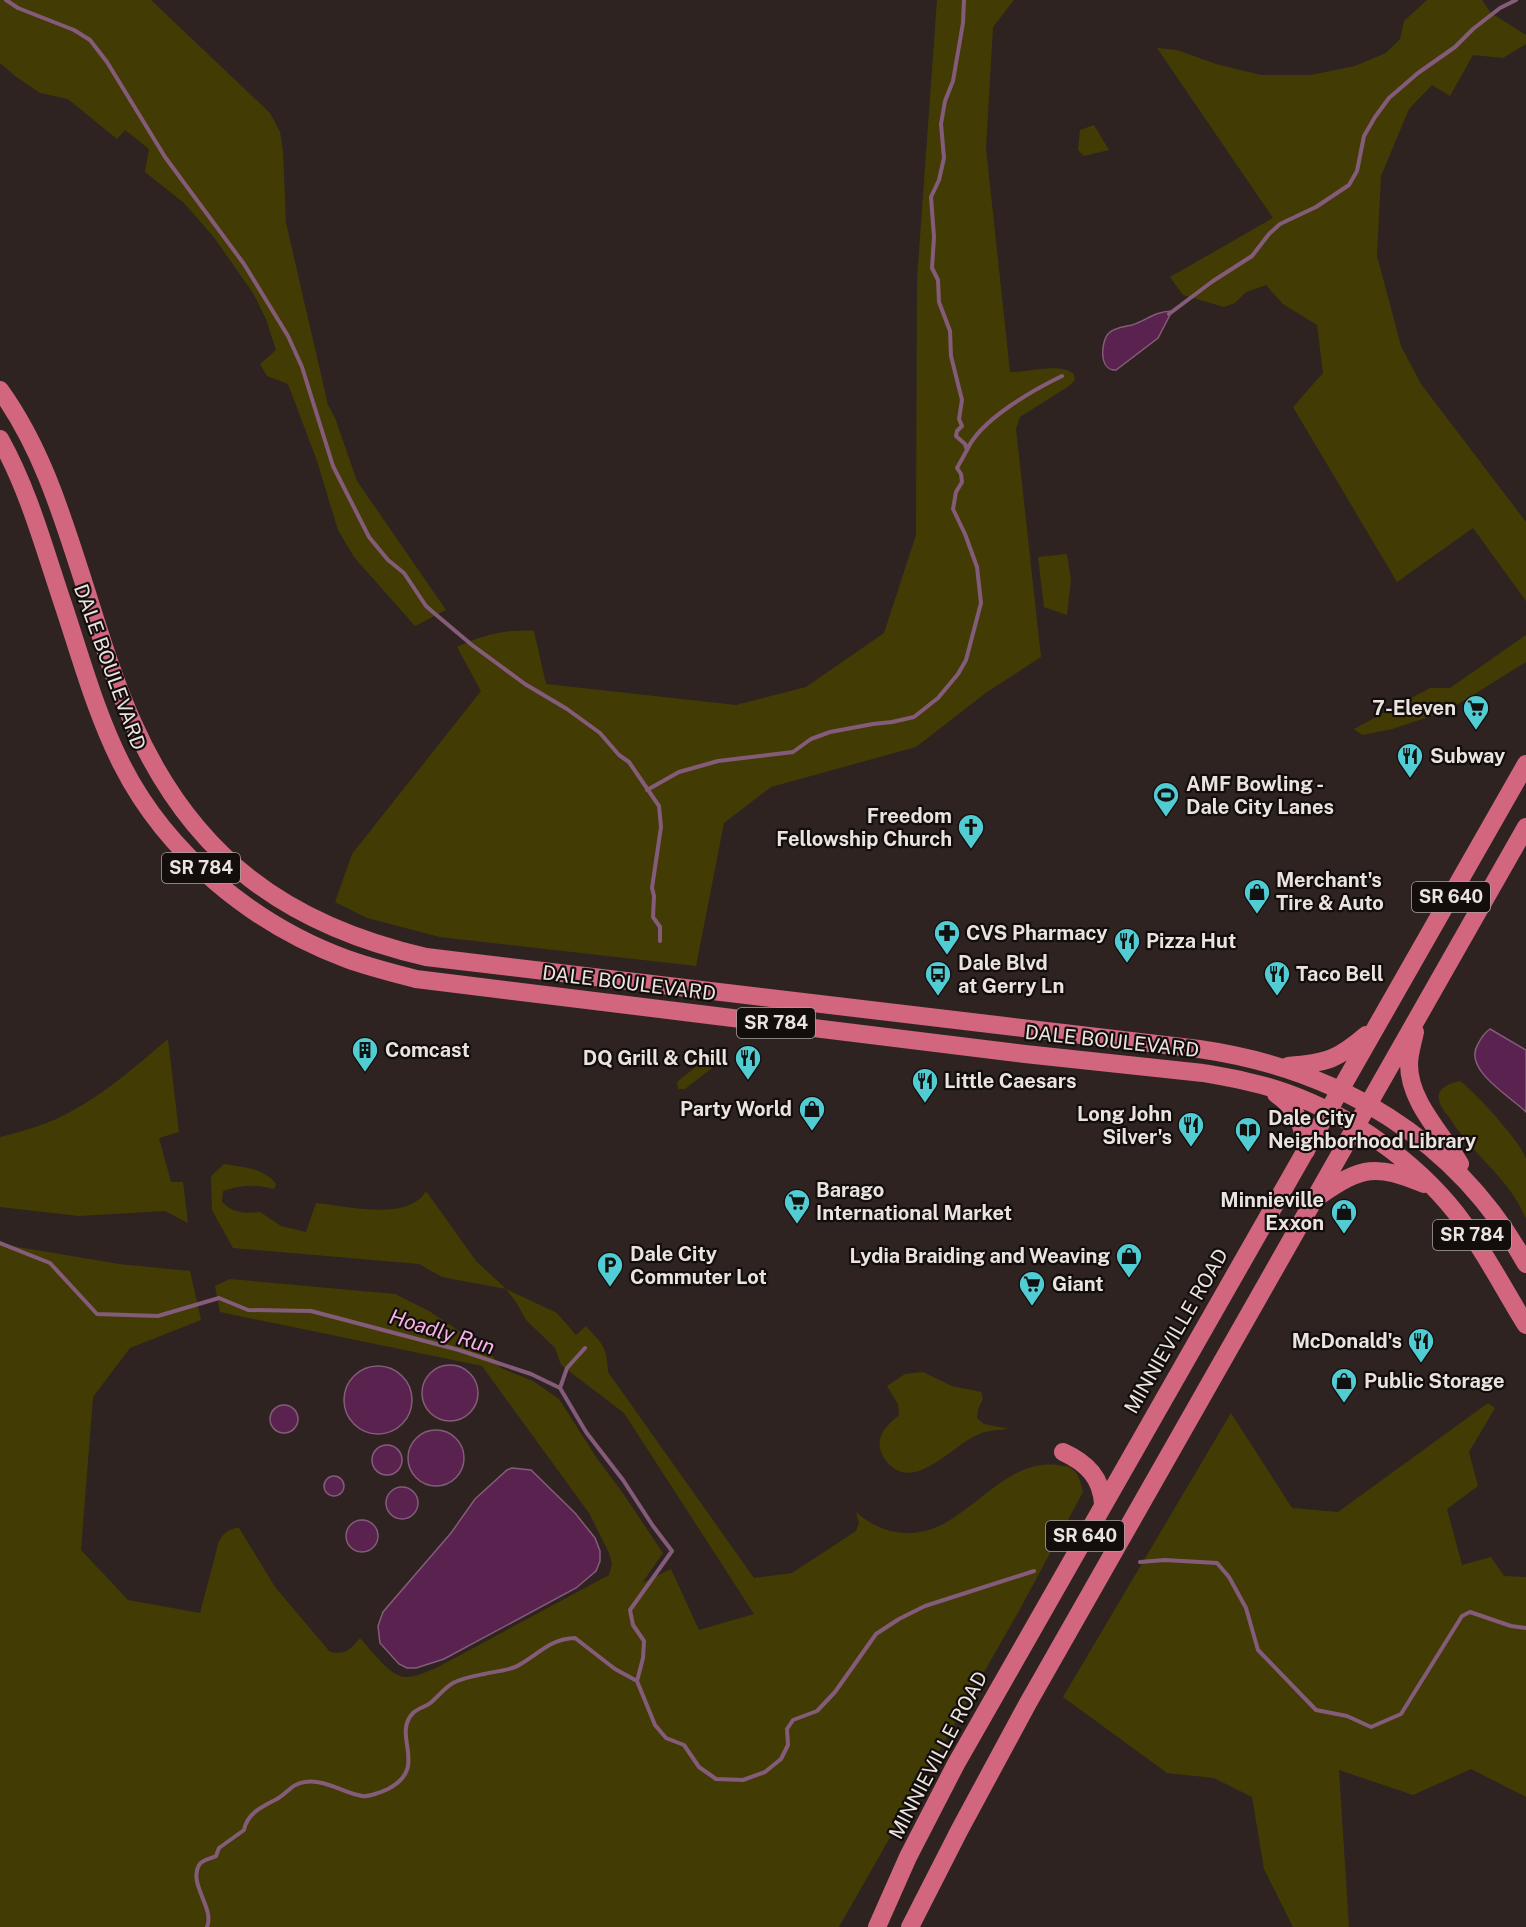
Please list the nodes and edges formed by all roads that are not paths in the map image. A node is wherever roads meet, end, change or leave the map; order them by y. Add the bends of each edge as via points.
1 (0, 390) edge
2 (0, 439) edge
3 (1526, 764) edge
4 (1524, 831) edge
5 (1420, 1012) junction
6 (1375, 1029) junction
7 (1280, 1066) junction
8 (1262, 1085) junction
9 (1341, 1090) junction
10 (1368, 1104) junction
11 (1328, 1112) junction
12 (1354, 1127) junction
13 (1306, 1151) junction
14 (1472, 1187) junction
15 (1434, 1188) junction
16 (1315, 1199) junction
17 (1526, 1264) edge
18 (1526, 1325) edge
19 (1063, 1452) dead end
20 (1103, 1505) junction
21 (877, 1927) edge
22 (910, 1927) edge

1 - 7 main road, DALE BOULEVARD / SR 784 via 42,463 121,695 158,772 184,812 227,860 279,900 313,919 376,945 426,957 1199,1049
2 - 8 main road, DALE BOULEVARD / SR 784 via 26,492 108,736 140,796 165,832 209,876 256,912 307,942 371,967 426,981 1203,1073
3 - 6 main road, MINNIEVILLE ROAD / SR 640
4 - 5 main road, SR 640
5 - 10 main road, SR 640
5 - 14 main road via 1409,1060 1412,1082
6 - 7 main road via 1335,1058
6 - 9 main road, MINNIEVILLE ROAD / SR 640
7 - 9 main road, DALE BOULEVARD / SR 784
8 - 11 main road, DALE BOULEVARD / SR 784
8 - 13 main road via 1287,1102 1296,1114
9 - 10 main road, DALE BOULEVARD / SR 784
9 - 11 main road, MINNIEVILLE ROAD / SR 640
10 - 12 main road, SR 640
10 - 14 main road, DALE BOULEVARD / SR 784 via 1421,1138
11 - 12 main road, DALE BOULEVARD / SR 784
11 - 13 main road, MINNIEVILLE ROAD / SR 640
12 - 15 main road, DALE BOULEVARD / SR 784
12 - 16 main road, SR 640
13 - 20 main road, MINNIEVILLE ROAD / SR 640
14 - 17 main road, DALE BOULEVARD / SR 784 via 1502,1224
15 - 16 main road via 1394,1173 1371,1170 1351,1176
15 - 18 main road, DALE BOULEVARD / SR 784 via 1472,1235
16 - 22 main road, SR 640 via 1028,1703
19 - 20 main road via 1093,1473 1100,1485
20 - 21 main road, MINNIEVILLE ROAD / SR 640 via 956,1764

